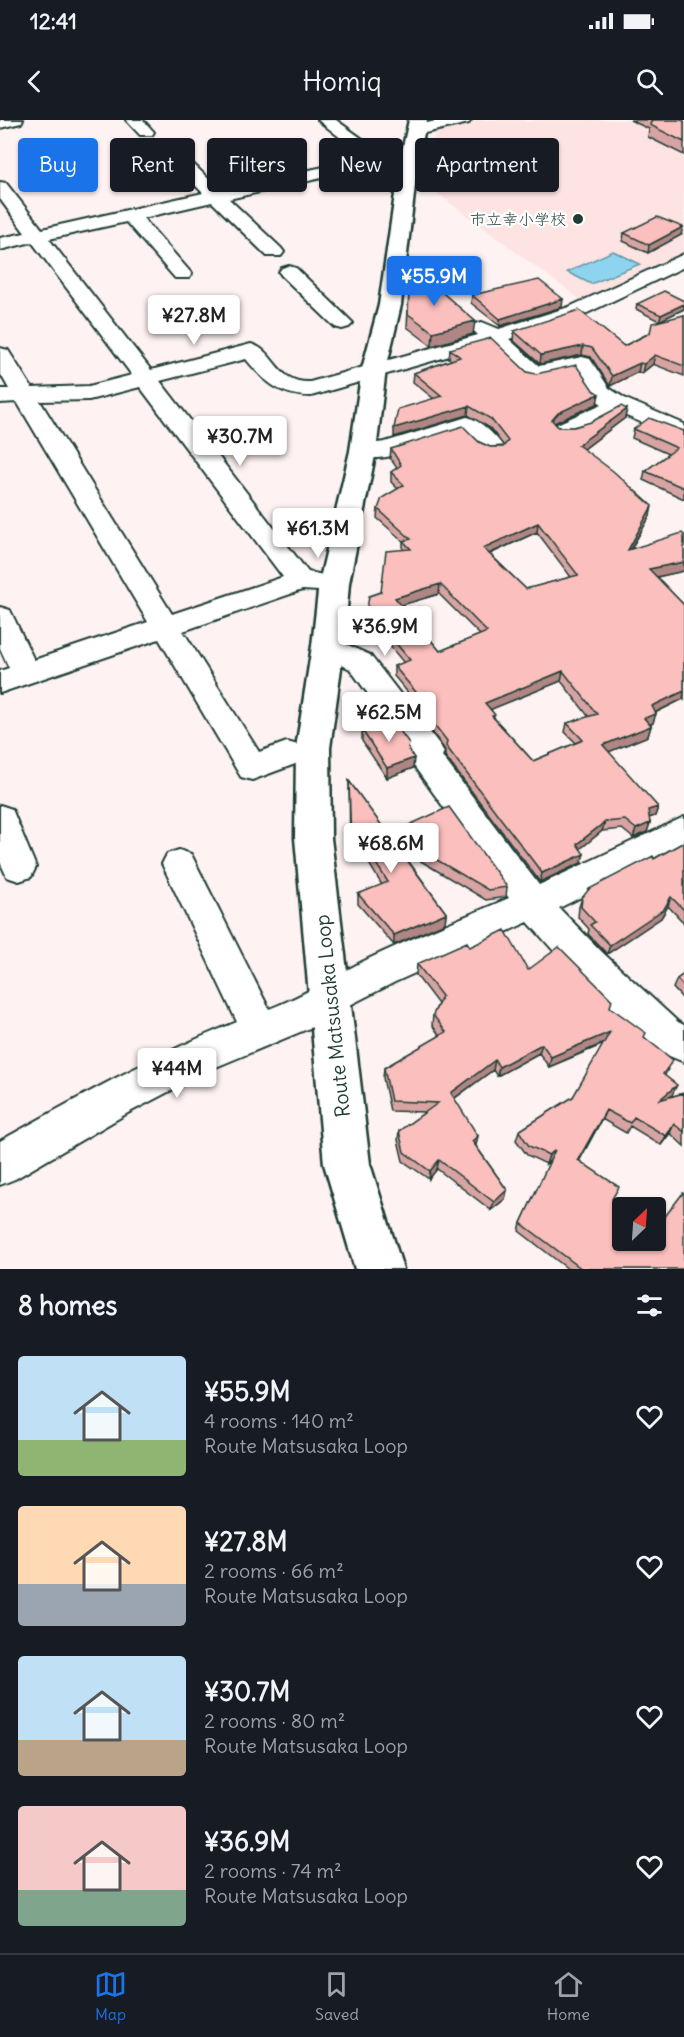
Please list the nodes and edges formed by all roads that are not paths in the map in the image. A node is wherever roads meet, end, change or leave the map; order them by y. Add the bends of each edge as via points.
1 (15, 120) edge
2 (134, 120) edge
3 (326, 120) edge
4 (463, 120) edge
5 (0, 123) edge
6 (147, 132) dead end
7 (407, 142) edge
8 (307, 175) edge
9 (195, 176) edge
10 (0, 187) edge
11 (234, 192) edge
12 (216, 196) junction
13 (130, 215) junction
14 (37, 236) junction
15 (0, 244) edge
16 (274, 252) dead end
17 (684, 260) edge
18 (289, 272) dead end
19 (182, 274) dead end
20 (467, 315) edge
21 (342, 323) dead end
22 (497, 336) junction
23 (0, 355) edge
24 (374, 369) junction
25 (147, 379) junction
26 (25, 395) junction
27 (0, 396) edge
28 (618, 404) junction
29 (679, 424) edge
30 (565, 429) edge
31 (493, 449) edge
32 (363, 451) junction
33 (300, 580) junction
34 (334, 583) junction
35 (0, 617) edge
36 (166, 625) junction
37 (328, 646) junction
38 (13, 677) edge
39 (287, 754) dead end
40 (0, 818) edge
41 (684, 831) edge
42 (180, 864) dead end
43 (19, 867) dead end
44 (533, 904) junction
45 (329, 997) junction
46 (260, 1030) junction
47 (684, 1044) edge
48 (0, 1164) edge
49 (379, 1269) edge

1 - 5 street
2 - 6 street
3 - 7 street via 376,157
4 - 7 street
7 - 8 street
7 - 24 main road, Route Matsusaka Loop via 405,268 390,305
9 - 12 street
10 - 14 street
11 - 12 street
12 - 13 street
12 - 16 street
13 - 14 street
13 - 19 street
14 - 15 street
14 - 25 street
17 - 22 street via 576,311
18 - 21 street
20 - 22 street
22 - 24 street
22 - 28 street via 534,374 582,364 601,393
23 - 26 street
24 - 25 street via 297,390 280,384 251,351
24 - 32 main road, Route Matsusaka Loop
25 - 26 street via 89,393
25 - 33 street
26 - 27 street
26 - 36 street
28 - 29 street
28 - 30 street
31 - 32 street via 467,424 387,449
32 - 34 main road, Route Matsusaka Loop
33 - 34 street
33 - 36 street
34 - 37 main road, Route Matsusaka Loop
35 - 38 street
36 - 38 street
36 - 39 street via 252,768
37 - 44 street via 360,662
37 - 45 main road, Route Matsusaka Loop via 312,748 313,838
40 - 43 street
41 - 44 street
42 - 46 street
44 - 45 street
44 - 47 street via 664,1035
45 - 46 street via 304,1013
45 - 49 main road, Route Matsusaka Loop via 347,1164
46 - 48 street via 202,1053

